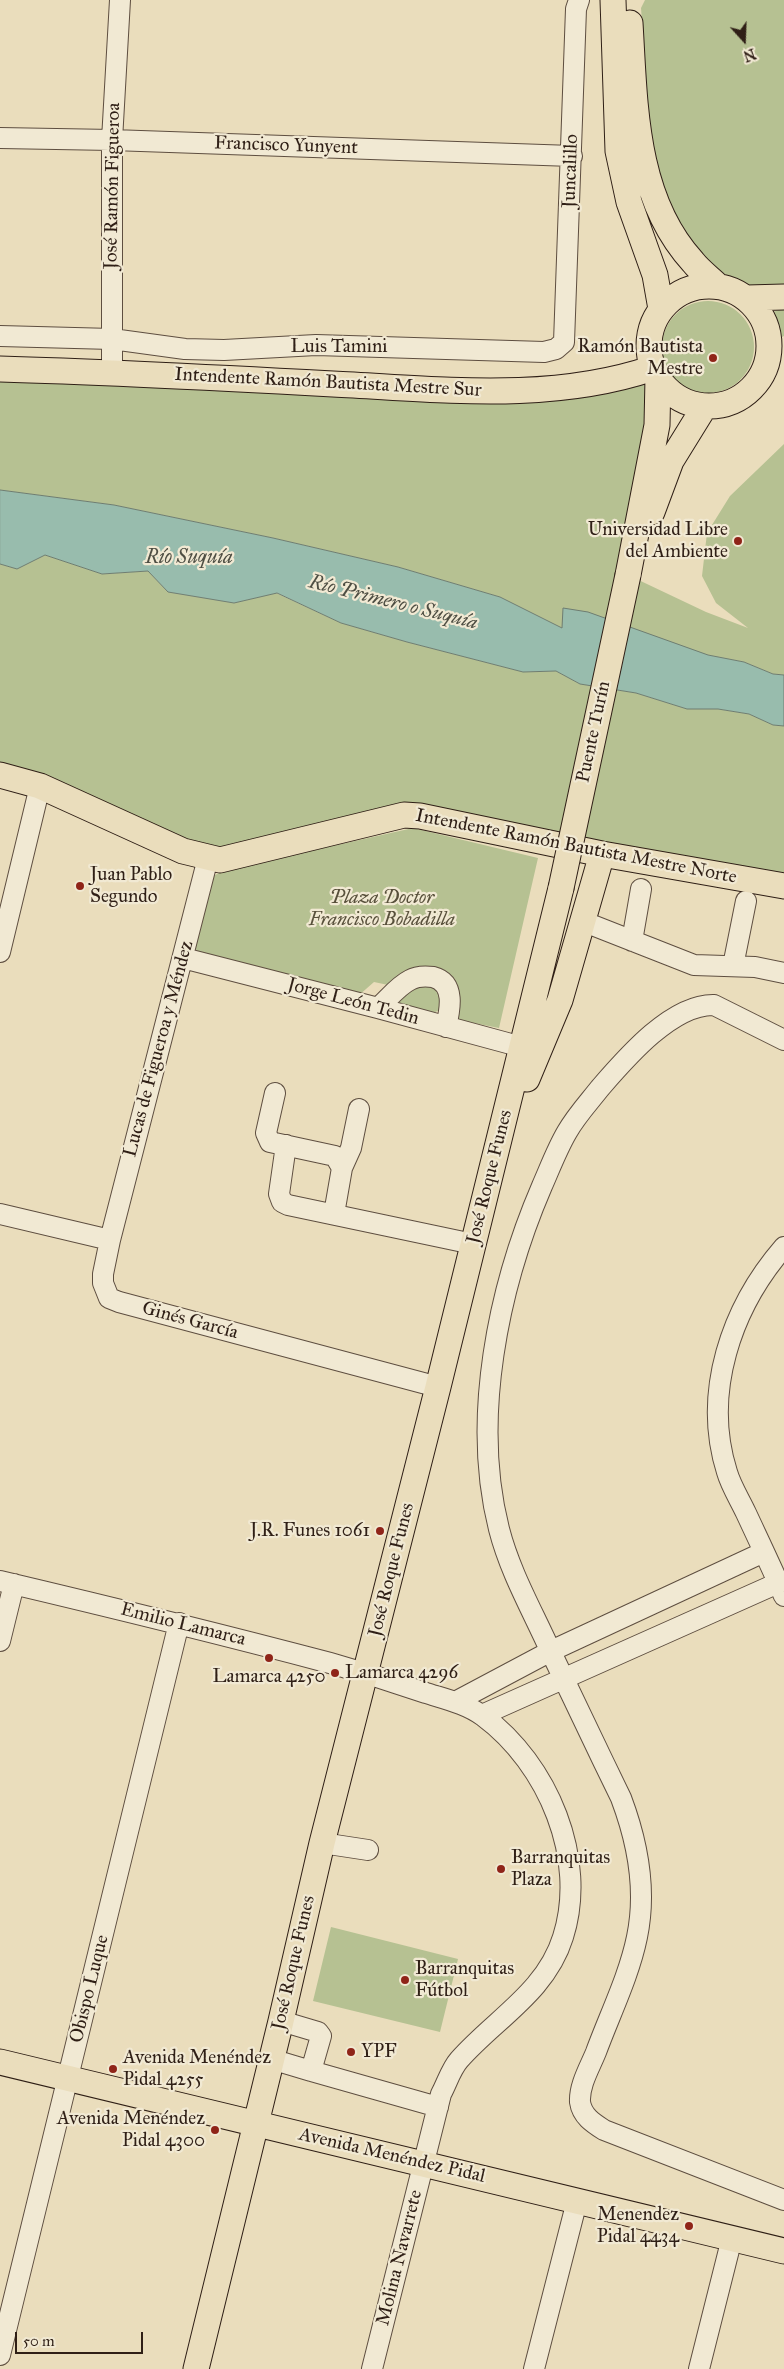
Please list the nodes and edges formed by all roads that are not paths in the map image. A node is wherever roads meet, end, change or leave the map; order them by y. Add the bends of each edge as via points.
1 (120, 0) edge
2 (579, 0) edge
3 (613, 0) edge
4 (629, 0) edge
5 (0, 138) edge
6 (112, 140) junction
7 (572, 156) junction
8 (718, 286) junction
9 (784, 297) edge
10 (747, 298) junction
11 (661, 309) junction
12 (0, 336) edge
13 (112, 339) junction
14 (564, 342) joint
15 (784, 353) edge
16 (0, 369) edge
17 (765, 369) junction
18 (112, 372) junction
19 (656, 373) junction
20 (705, 406) junction
21 (628, 575) junction
22 (0, 775) edge
23 (40, 786) junction
24 (602, 854) junction
25 (208, 858) junction
26 (784, 886) edge
27 (561, 888) joint
28 (641, 889) dead end
29 (746, 901) dead end
30 (582, 922) junction
31 (632, 940) junction
32 (0, 952) edge
33 (183, 958) junction
34 (733, 966) junction
35 (784, 973) edge
36 (378, 1008) junction
37 (446, 1027) junction
38 (784, 1040) edge
39 (522, 1047) junction
40 (275, 1093) dead end
41 (359, 1110) dead end
42 (286, 1145) junction
43 (494, 1158) junction
44 (342, 1168) junction
45 (0, 1214) edge
46 (334, 1214) junction
47 (110, 1240) junction
48 (473, 1244) junction
49 (784, 1247) edge
50 (438, 1387) junction
51 (764, 1552) junction
52 (7, 1582) edge
53 (781, 1589) edge
54 (179, 1623) junction
55 (0, 1641) edge
56 (551, 1651) junction
57 (366, 1673) junction
58 (563, 1678) junction
59 (455, 1702) junction
60 (482, 1715) junction
61 (322, 1843) junction
62 (368, 1850) dead end
63 (282, 2022) junction
64 (271, 2059) junction
65 (0, 2062) edge
66 (311, 2071) junction
67 (69, 2078) junction
68 (438, 2107) junction
69 (256, 2124) junction
70 (424, 2163) junction
71 (784, 2199) edge
72 (577, 2201) junction
73 (732, 2238) junction
74 (784, 2251) edge
75 (0, 2355) edge
76 (196, 2369) edge
77 (372, 2369) edge
78 (534, 2369) edge
79 (699, 2369) edge

1 - 6 street, José Ramón Figueroa
2 - 7 street, Juncalillo via 576,9
3 - 11 main road via 618,151 629,202 655,274
4 - 8 main road via 635,114 645,169 658,206 674,236 692,262
5 - 6 street, Francisco Yunyent
6 - 7 street, Francisco Yunyent
6 - 13 street, José Ramón Figueroa
7 - 14 street, Juncalillo
8 - 10 main road
8 - 11 main road via 692,288
9 - 10 main road
10 - 17 main road via 758,309 768,331 769,354
11 - 19 main road via 651,328 648,348
12 - 13 street, Luis Tamini
13 - 14 street, Luis Tamini via 159,348 224,350 316,345 544,352 556,349
13 - 18 street, José Ramón Figueroa
15 - 17 main road
16 - 18 main road, Intendente Ramón Bautista Mestre Sur
17 - 20 main road via 747,393 727,403
18 - 19 main road, Intendente Ramón Bautista Mestre Sur via 452,390 554,390
19 - 20 main road via 678,398
19 - 21 main road, Puente Turín via 657,425
20 - 21 main road, Puente Turín via 671,461
21 - 27 main road, Puente Turín, bridge
22 - 23 main road, Intendente Ramón Bautista Mestre Norte
23 - 25 main road, Intendente Ramón Bautista Mestre Norte via 183,851
23 - 32 street
24 - 25 main road, Intendente Ramón Bautista Mestre Norte via 404,815 220,860
24 - 26 main road, Intendente Ramón Bautista Mestre Norte
24 - 30 main road
25 - 33 street, Lucas de Figueroa y Méndez
27 - 39 main road, José Roque Funes
28 - 31 street
29 - 34 street
30 - 31 street
30 - 43 main road via 560,1000
31 - 34 street via 694,965
33 - 36 street, Jorge León Tedin
33 - 47 street, Lucas de Figueroa y Méndez
34 - 35 street
36 - 37 street, Jorge León Tedin
36 - 37 street via 411,979 420,976 437,978 444,983 450,999
37 - 39 street, Jorge León Tedin
38 - 56 street via 714,1004 686,1009 624,1061 588,1103 568,1131 533,1207 511,1275 497,1336 488,1434 492,1497 499,1529 520,1589
39 - 43 main road, José Roque Funes
40 - 42 street via 266,1139
41 - 44 street via 351,1148
42 - 44 street via 335,1156
42 - 46 street via 279,1194 282,1202
43 - 48 main road, José Roque Funes
44 - 46 street
45 - 47 street
46 - 48 street
47 - 50 street, Ginés García via 102,1274 102,1284 110,1298
48 - 50 main road, José Roque Funes
49 - 51 street via 737,1318 726,1353 717,1408 721,1451 728,1474
50 - 57 main road, José Roque Funes
51 - 53 street
51 - 56 street
52 - 54 street, Emilio Lamarca
52 - 55 street
53 - 58 street
54 - 57 street, Emilio Lamarca
54 - 67 street, Obispo Luque
56 - 58 street
56 - 59 street
57 - 59 street, Molina Navarrete
57 - 61 main road, José Roque Funes
58 - 60 street
58 - 71 street via 621,1798 632,1828 641,1882 637,1937 628,1970 581,2088 582,2110 590,2122 604,2130
59 - 60 street, Molina Navarrete
60 - 68 street, Molina Navarrete via 522,1756 539,1778 551,1802 567,1851 570,1903 562,1940 538,1986 458,2062 441,2094
61 - 62 street
61 - 63 main road, José Roque Funes
63 - 64 main road, José Roque Funes
63 - 66 street via 318,2032 321,2036
64 - 66 street
64 - 69 main road, José Roque Funes
65 - 67 main road, Avenida Menéndez Pidal
66 - 68 street
67 - 69 main road, Avenida Menéndez Pidal
67 - 75 street, Obispo Luque
68 - 70 street, Molina Navarrete
69 - 70 main road, Avenida Menéndez Pidal
69 - 76 main road, José Roque Funes
70 - 72 main road, Avenida Menéndez Pidal
70 - 77 street, Molina Navarrete
72 - 73 main road, Avenida Menéndez Pidal
72 - 78 street
73 - 74 main road, Avenida Menéndez Pidal
73 - 79 street

